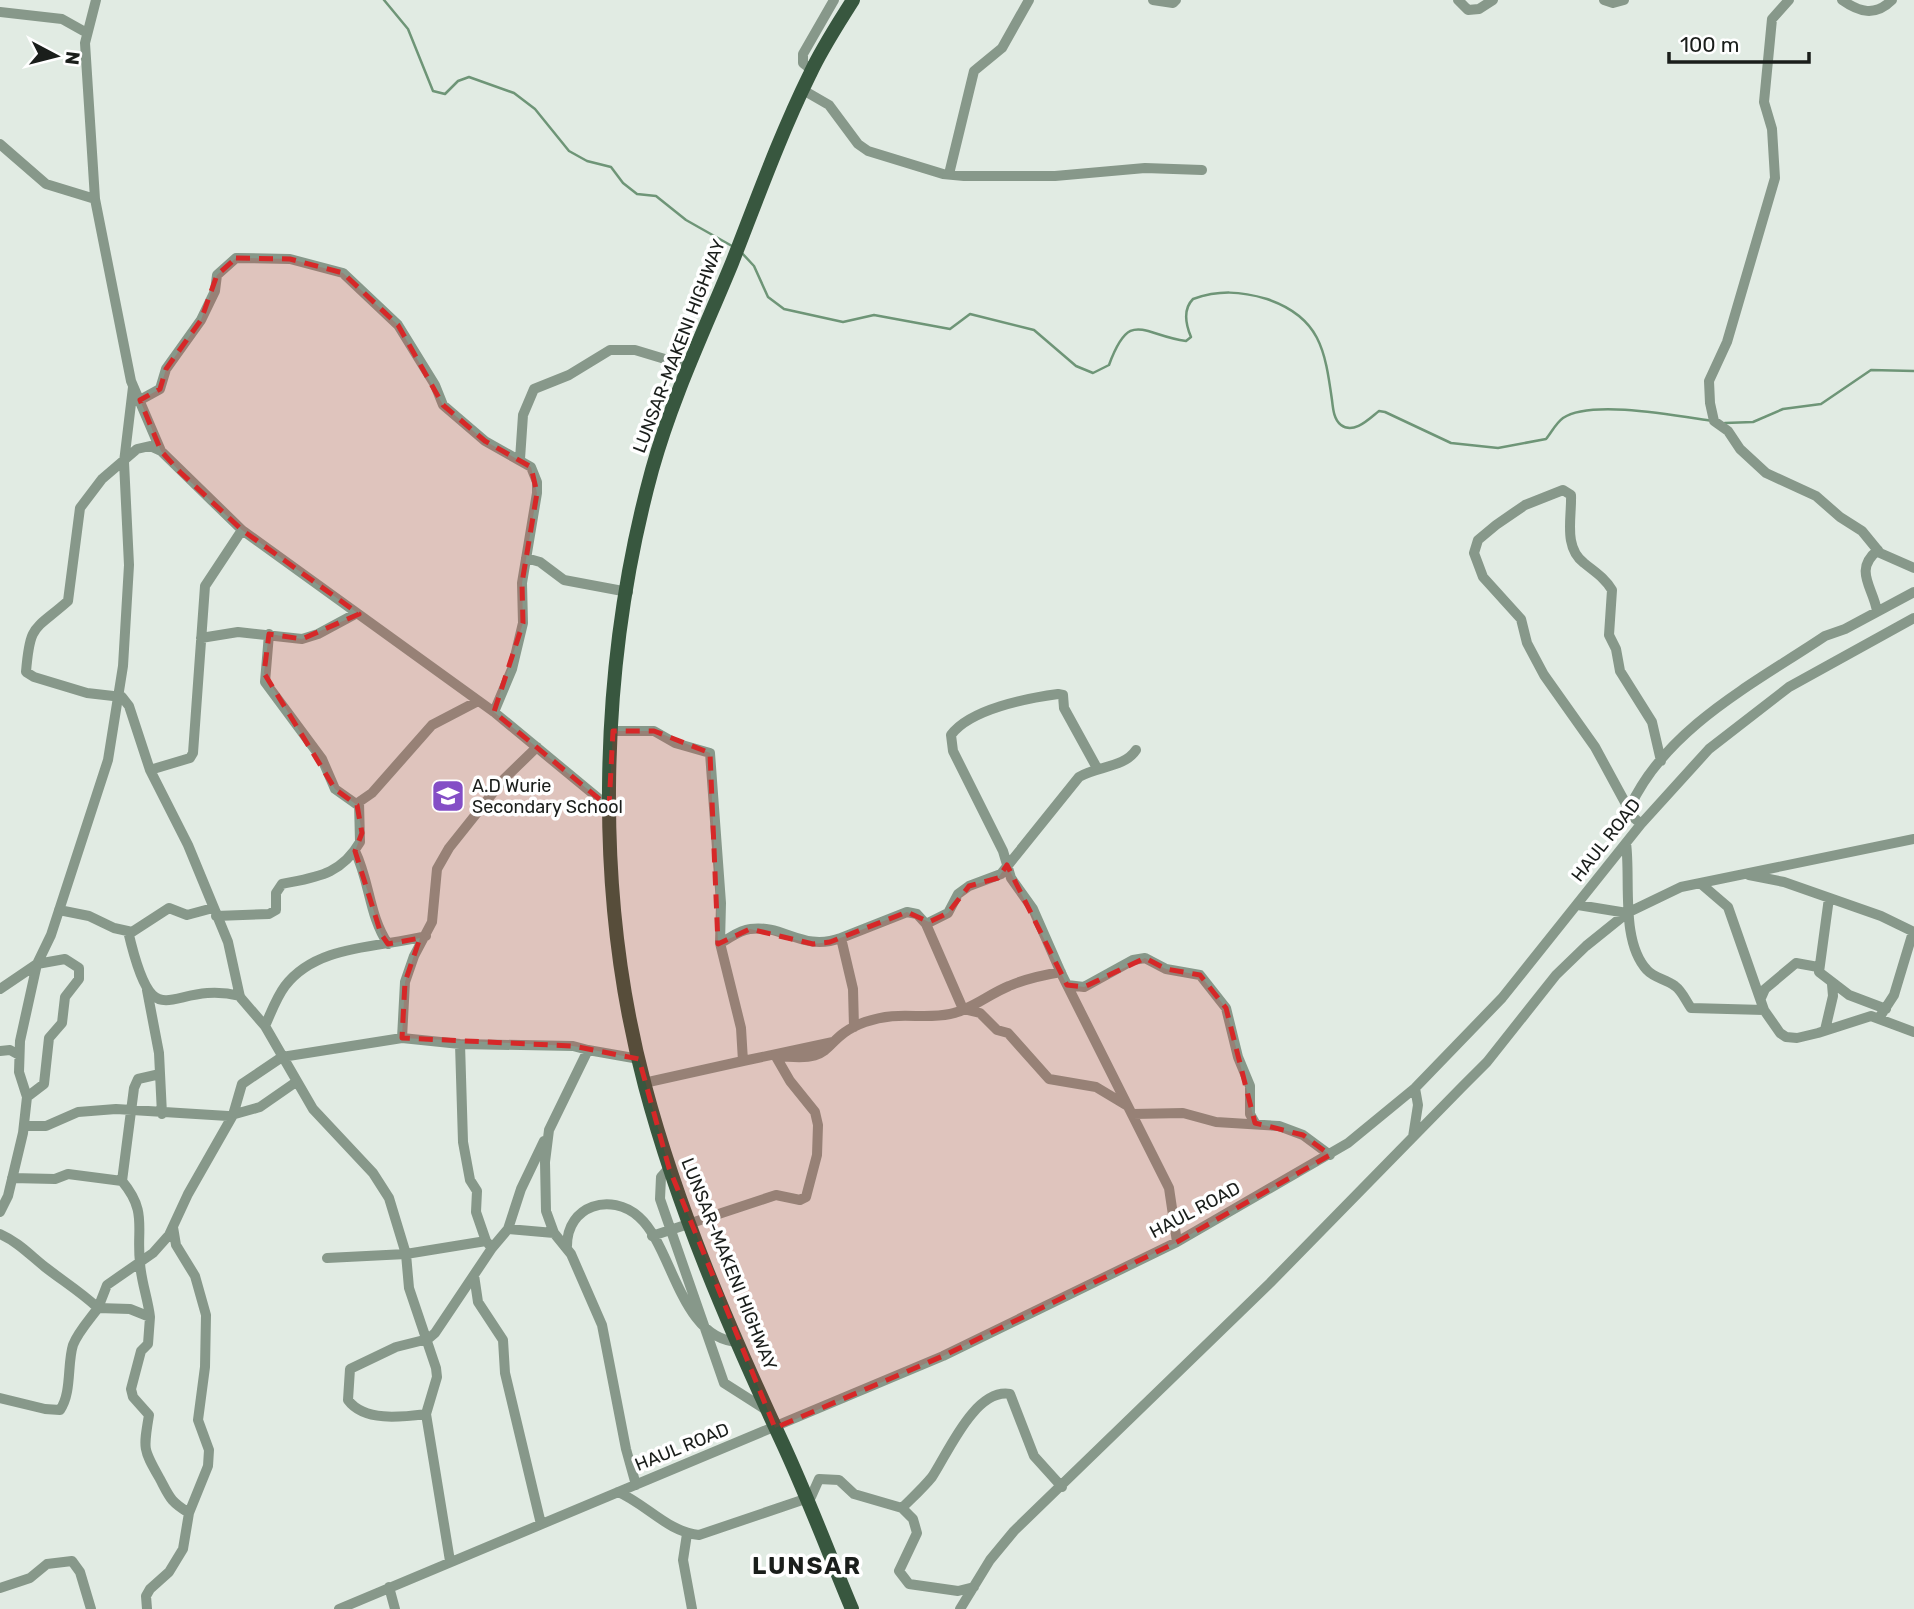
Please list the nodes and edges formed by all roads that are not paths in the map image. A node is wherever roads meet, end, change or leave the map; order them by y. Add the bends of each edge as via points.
1 (96, 0) edge
2 (834, 0) edge
3 (1029, 0) edge
4 (1153, 0) edge
5 (1176, 0) edge
6 (1458, 0) edge
7 (1493, 0) edge
8 (1604, 0) edge
9 (1624, 0) edge
10 (1789, 0) edge
11 (1842, 0) edge
12 (1892, 0) edge
13 (849, 1) edge
14 (0, 12) edge
15 (87, 33) junction
16 (812, 70) junction
17 (803, 90) junction
18 (0, 144) edge
19 (1202, 170) dead end
20 (949, 174) junction
21 (95, 198) junction
22 (688, 366) junction
23 (133, 387) junction
24 (140, 400) junction
25 (161, 451) junction
26 (520, 459) junction
27 (124, 462) junction
28 (242, 530) junction
29 (1878, 550) junction
30 (527, 558) junction
31 (1914, 568) edge
32 (628, 592) junction
33 (1914, 592) edge
34 (1877, 611) junction
35 (357, 613) junction
36 (1914, 618) edge
37 (269, 635) junction
38 (201, 639) junction
39 (118, 696) junction
40 (478, 701) junction
41 (494, 712) junction
42 (613, 732) junction
43 (537, 747) junction
44 (1136, 750) dead end
45 (1661, 761) junction
46 (1097, 768) junction
47 (150, 770) junction
48 (359, 806) junction
49 (609, 807) junction
50 (1630, 807) junction
51 (1641, 824) junction
52 (1914, 839) edge
53 (1626, 842) junction
54 (355, 851) junction
55 (1007, 865) junction
56 (1746, 874) junction
57 (1700, 883) junction
58 (1829, 898) junction
59 (1578, 905) junction
60 (58, 910) junction
61 (215, 912) junction
62 (1628, 913) junction
63 (926, 924) junction
64 (128, 931) junction
65 (1914, 932) edge
66 (426, 936) junction
67 (841, 938) junction
68 (720, 943) junction
69 (388, 944) junction
70 (37, 964) junction
71 (1818, 967) junction
72 (1061, 972) junction
73 (1832, 984) junction
74 (1068, 985) junction
75 (0, 989) edge
76 (147, 989) junction
77 (240, 996) junction
78 (1761, 999) junction
79 (963, 1009) junction
80 (1764, 1010) junction
81 (1883, 1013) junction
82 (265, 1026) junction
83 (854, 1027) junction
84 (1825, 1030) junction
85 (1914, 1032) edge
86 (402, 1038) junction
87 (460, 1044) junction
88 (588, 1050) junction
89 (0, 1051) edge
90 (19, 1055) junction
91 (775, 1055) junction
92 (282, 1057) junction
93 (639, 1059) junction
94 (743, 1061) junction
95 (160, 1074) junction
96 (296, 1083) junction
97 (644, 1083) junction
98 (1415, 1088) junction
99 (27, 1097) junction
100 (131, 1109) junction
101 (1130, 1110) junction
102 (163, 1114) junction
103 (233, 1115) junction
104 (1255, 1123) junction
105 (24, 1126) junction
106 (549, 1130) junction
107 (1413, 1137) junction
108 (1330, 1155) junction
109 (669, 1168) junction
110 (12, 1178) junction
111 (122, 1181) junction
112 (0, 1212) edge
113 (690, 1225) junction
114 (173, 1227) junction
115 (508, 1229) junction
116 (672, 1229) junction
117 (554, 1233) junction
118 (0, 1234) edge
119 (652, 1236) junction
120 (1177, 1241) junction
121 (489, 1245) junction
122 (567, 1246) junction
123 (406, 1254) junction
124 (327, 1258) dead end
125 (139, 1262) junction
126 (474, 1275) junction
127 (98, 1308) junction
128 (150, 1317) junction
129 (701, 1322) junction
130 (428, 1339) junction
131 (738, 1342) junction
132 (0, 1398) edge
133 (768, 1411) junction
134 (426, 1414) junction
135 (775, 1428) junction
136 (636, 1485) junction
137 (1062, 1487) junction
138 (618, 1492) junction
139 (806, 1499) junction
140 (902, 1508) junction
141 (189, 1513) junction
142 (541, 1524) junction
143 (687, 1534) junction
144 (450, 1561) junction
145 (389, 1587) junction
146 (974, 1587) junction
147 (0, 1588) edge
148 (947, 1590) junction
149 (91, 1609) edge
150 (147, 1609) edge
151 (339, 1609) edge
152 (395, 1609) edge
153 (692, 1609) edge
154 (852, 1609) edge
155 (954, 1609) edge
156 (960, 1609) edge

1 - 15 street
2 - 16 street via 803,54 803,63
3 - 20 street via 1002,48 974,71
4 - 5 street
6 - 7 street via 1474,10
8 - 9 street
10 - 29 street via 1772,19 1764,102 1772,129 1775,178 1727,342 1709,381 1710,403 1714,421 1766,473 1816,496 1862,531
11 - 12 street via 1856,11 1869,11 1881,10
13 - 16 main road, LUNSAR-MAKENI HIGHWAY
14 - 15 street via 62,19
15 - 21 street
16 - 17 main road, LUNSAR-MAKENI HIGHWAY
17 - 20 street via 829,105 868,151
17 - 22 main road, LUNSAR-MAKENI HIGHWAY
18 - 21 street via 46,184
19 - 20 street via 1145,167 1055,176
21 - 23 street
22 - 26 street via 635,350 610,350 569,375 534,389 523,415
22 - 32 main road, LUNSAR-MAKENI HIGHWAY via 652,472
23 - 24 street
23 - 27 street
24 - 25 street
24 - 26 street via 160,389 162,375 201,320 217,275 228,264 236,258 290,259 343,273 370,296 409,340 443,405 485,441
25 - 27 street via 143,447
25 - 28 street
26 - 30 street via 531,467 537,482
27 - 39 street via 129,565
27 - 39 street via 102,479 80,509 68,601 41,620 29,638 26,672 88,693
28 - 35 street
28 - 38 street via 205,586
29 - 31 street via 1890,560
29 - 34 street via 1868,558 1866,567
30 - 32 street via 564,580
30 - 41 street via 523,623 512,669
32 - 42 main road, LUNSAR-MAKENI HIGHWAY
33 - 34 street
34 - 45 street via 1825,636 1723,704
35 - 37 street via 302,639
35 - 40 street
36 - 51 street, HAUL ROAD via 1789,687 1709,749
37 - 38 street via 238,632
37 - 48 street via 265,682 322,759 335,789
38 - 47 street via 193,753 190,758
39 - 47 street via 129,706
39 - 60 street via 106,767
40 - 41 street
40 - 48 street via 432,725
41 - 43 street
42 - 49 main road, LUNSAR-MAKENI HIGHWAY
42 - 68 street via 654,731 710,753
43 - 49 street
43 - 66 street via 504,779 441,859
44 - 46 street via 1126,761
45 - 50 street
45 - 50 street via 1652,722 1620,671 1609,635 1612,590 1572,547 1571,495 1563,490 1525,505 1478,540 1474,553 1483,577 1521,619 1527,643 1544,675
46 - 55 street via 1072,785
46 - 55 street via 1064,708 1063,695 1022,699 956,729 953,751
47 - 61 street
48 - 54 street via 362,833
49 - 93 main road, LUNSAR-MAKENI HIGHWAY via 615,919
50 - 51 street
51 - 53 street, HAUL ROAD
52 - 56 street
53 - 59 street, HAUL ROAD
53 - 62 street
54 - 61 street via 339,869 323,877 282,884 275,910 269,914
54 - 69 street via 369,884 375,923
55 - 63 street via 996,878 958,894 948,913
55 - 72 street
56 - 57 street
56 - 58 street
57 - 62 street via 1681,887
57 - 78 street via 1728,907
58 - 65 street
58 - 71 street
59 - 62 street
59 - 98 street, HAUL ROAD via 1502,998
60 - 64 street
60 - 70 street
61 - 64 street via 187,915 169,908 145,926
61 - 77 street via 228,942
62 - 80 street via 1646,970 1676,986 1691,1008
62 - 107 street via 1556,975 1487,1062
63 - 67 street via 917,914 906,912
63 - 79 street
64 - 76 street
65 - 81 street
66 - 69 street
66 - 86 street via 405,982
67 - 68 street via 813,944 750,929
67 - 83 street via 853,989
68 - 94 street via 738,1014
69 - 82 street via 344,950 306,968 282,990
70 - 75 street
70 - 90 street
70 - 99 street via 65,959 80,973 65,997 62,1023 48,1038 44,1084
71 - 73 street
71 - 78 street via 1796,963
72 - 74 street
72 - 79 street via 1009,985
73 - 81 street
73 - 84 street
74 - 101 street
74 - 104 street via 1084,987 1145,958 1166,969 1200,975 1226,1008 1250,1086 1250,1114
76 - 77 street via 167,1001 216,993
76 - 95 street
77 - 82 street
78 - 80 street
79 - 83 street via 883,1016
79 - 101 street via 980,1013 997,1030 1007,1033 1049,1079 1096,1087
80 - 84 street via 1786,1037
81 - 84 street
81 - 85 street
82 - 92 street
83 - 91 street via 820,1056
86 - 87 street
86 - 92 street
87 - 88 street
87 - 121 street via 463,1142 470,1180 477,1191 476,1212
88 - 93 street
88 - 106 street
89 - 90 street
90 - 99 street
91 - 94 street
91 - 113 street via 815,1112 818,1125 817,1155 806,1197 776,1195
92 - 96 street
92 - 103 street via 242,1084
93 - 97 main road, LUNSAR-MAKENI HIGHWAY
94 - 97 street
95 - 100 street via 138,1079
95 - 102 street
96 - 103 street via 260,1107
96 - 123 street via 384,1190
97 - 109 main road, LUNSAR-MAKENI HIGHWAY
98 - 107 street via 1418,1105
98 - 108 street, HAUL ROAD
99 - 105 street
100 - 102 street
100 - 105 street via 83,1111 46,1126
100 - 111 street
101 - 104 street
101 - 120 street via 1169,1188
102 - 103 street
103 - 114 street
104 - 108 street via 1303,1135
105 - 110 street
106 - 115 street
106 - 117 street via 545,1200 547,1221
107 - 137 street
108 - 120 street, HAUL ROAD
109 - 113 main road, LUNSAR-MAKENI HIGHWAY
109 - 116 street via 659,1185
110 - 111 street via 55,1179 68,1174
110 - 112 street
111 - 125 street via 139,1210
113 - 116 street
113 - 131 main road, LUNSAR-MAKENI HIGHWAY
114 - 125 street via 153,1253
114 - 141 street via 176,1245 199,1285 206,1315 198,1420 209,1450 208,1465
115 - 117 street
115 - 121 street
116 - 119 street
116 - 129 street
117 - 122 street
118 - 127 street via 35,1255
119 - 122 street via 631,1211 606,1206 581,1212 573,1219
119 - 129 street via 689,1309
120 - 135 street, HAUL ROAD via 943,1356
121 - 123 street
121 - 126 street
122 - 136 street via 602,1325
123 - 124 street
123 - 130 street via 409,1288
125 - 127 street via 107,1285
125 - 128 street
126 - 130 street
126 - 142 street via 478,1302 503,1340 505,1373
127 - 128 street via 118,1307
127 - 132 street via 74,1341 62,1407 45,1409
128 - 141 street via 148,1345 141,1351 131,1389 149,1415 147,1460 169,1499
129 - 131 street via 729,1342
129 - 133 street via 724,1383
130 - 134 street via 437,1377
130 - 134 street via 396,1347 350,1369 346,1391 353,1407 372,1415
131 - 133 main road, LUNSAR-MAKENI HIGHWAY
133 - 135 main road, LUNSAR-MAKENI HIGHWAY
134 - 144 street
135 - 136 street, HAUL ROAD
135 - 139 main road, LUNSAR-MAKENI HIGHWAY
136 - 138 street, HAUL ROAD
137 - 140 street via 1034,1456 1016,1403 1005,1393 967,1418 929,1480
137 - 146 street via 1014,1531
138 - 142 street, HAUL ROAD
138 - 143 street
139 - 140 street via 813,1496 819,1479 831,1478 845,1483 854,1494
139 - 143 street via 709,1533
139 - 154 main road, LUNSAR-MAKENI HIGHWAY
140 - 148 street via 917,1533 900,1575 915,1586
141 - 150 street via 183,1549 169,1572 150,1589
142 - 144 street, HAUL ROAD
143 - 153 street via 683,1560
144 - 145 street, HAUL ROAD
145 - 151 street, HAUL ROAD
145 - 152 street
146 - 148 street
146 - 156 street
147 - 149 street via 30,1578 47,1564 72,1561
148 - 155 street

